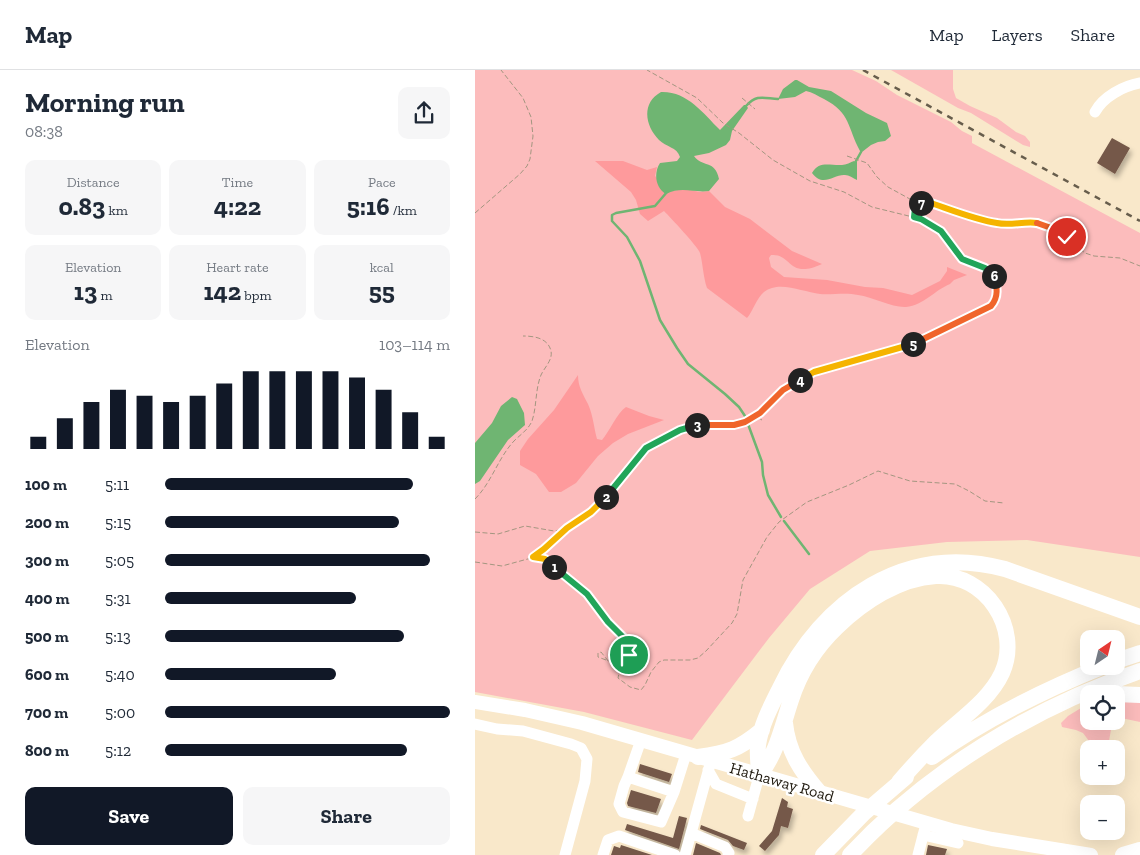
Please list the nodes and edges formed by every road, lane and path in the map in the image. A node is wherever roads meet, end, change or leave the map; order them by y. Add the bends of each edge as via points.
1 (501, 70) edge
2 (647, 70) edge
3 (1140, 84) edge
4 (742, 98) dead end
5 (755, 109) dead end
6 (1095, 112) dead end
7 (847, 156) dead end
8 (919, 204) junction
9 (475, 213) edge
10 (914, 217) junction
11 (1140, 266) edge
12 (523, 336) dead end
13 (751, 419) junction
14 (763, 420) dead end
15 (475, 499) edge
16 (1004, 503) dead end
17 (567, 528) junction
18 (475, 532) edge
19 (533, 557) junction
20 (475, 562) edge
21 (1140, 617) edge
22 (1140, 653) edge
23 (1125, 659) edge
24 (606, 660) dead end
25 (620, 668) junction
26 (1140, 671) edge
27 (1084, 675) edge
28 (1107, 685) edge
29 (1125, 694) edge
30 (1140, 695) edge
31 (1080, 697) edge
32 (475, 702) edge
33 (785, 721) junction
34 (475, 724) edge
35 (762, 730) junction
36 (641, 740) junction
37 (701, 761) junction
38 (759, 776) junction
39 (628, 777) junction
40 (895, 786) junction
41 (674, 792) junction
42 (819, 792) junction
43 (753, 799) junction
44 (748, 816) dead end
45 (924, 829) junction
46 (691, 833) junction
47 (959, 838) junction
48 (1031, 850) edge
49 (1140, 850) edge
50 (565, 855) edge
51 (603, 855) edge
52 (675, 855) edge
53 (685, 855) edge
54 (728, 855) edge
55 (823, 855) edge
56 (850, 855) edge
57 (918, 855) edge
58 (955, 855) edge
59 (1091, 855) edge
60 (1123, 855) edge

1 - 9 path via 523,98 531,117 530,159 520,174
2 - 10 path via 697,98 723,123 773,160 810,180 872,206
3 - 6 lane via 1121,90 1100,104
4 - 5 path
7 - 8 path via 867,163 888,187
8 - 10 path via 914,210
8 - 11 path via 928,202 998,224 1031,222 1060,232 1085,253 1120,258
10 - 13 path via 941,231 962,259 991,272 997,284 994,303 904,348 809,374 783,390
12 - 15 path via 547,342 551,358 538,383 529,427 508,449
13 - 14 path
13 - 17 path via 734,425 698,425 653,444 641,453 599,505
16 - 25 path via 985,501 955,484 910,481 880,471 873,472 807,502 779,522 743,580 735,619 702,655 690,660 659,662 641,690 619,680
17 - 18 path via 557,531 525,526 498,534
17 - 19 path
19 - 20 path via 502,566
19 - 25 path via 545,559 583,591 626,640 629,655
21 - 35 highway via 994,566 945,562 907,570 885,578 852,597 814,633 788,671
22 - 23 highway
24 - 25 path
26 - 28 highway
27 - 40 highway via 977,729 936,754
29 - 30 highway
31 - 56 highway via 977,750 942,773 872,832
32 - 36 main road, Hathaway Road via 553,716
33 - 38 highway via 774,754
33 - 40 highway via 799,680 818,648 836,627 872,598 905,583 929,577 945,576 968,583 993,603 1003,620 1007,649 1002,673 982,701 928,750
33 - 42 highway via 787,740 795,760
34 - 50 lane via 523,731 581,748 587,759 585,781
35 - 37 highway via 733,750
35 - 38 highway via 758,747
36 - 37 main road, Hathaway Road
36 - 39 lane
37 - 38 main road, Hathaway Road
37 - 41 lane
37 - 43 lane via 715,784
37 - 46 lane
38 - 42 main road, Hathaway Road
38 - 43 lane
39 - 41 lane
39 - 41 lane via 619,804 623,812 661,822
40 - 55 highway
42 - 45 main road, Hathaway Road
43 - 44 lane
45 - 47 main road, Hathaway Road
45 - 57 lane
46 - 53 lane
46 - 54 lane via 725,847
47 - 48 main road, Hathaway Road
47 - 58 lane
48 - 59 main road, Hathaway Road
49 - 60 highway
51 - 52 lane via 608,840 619,836

